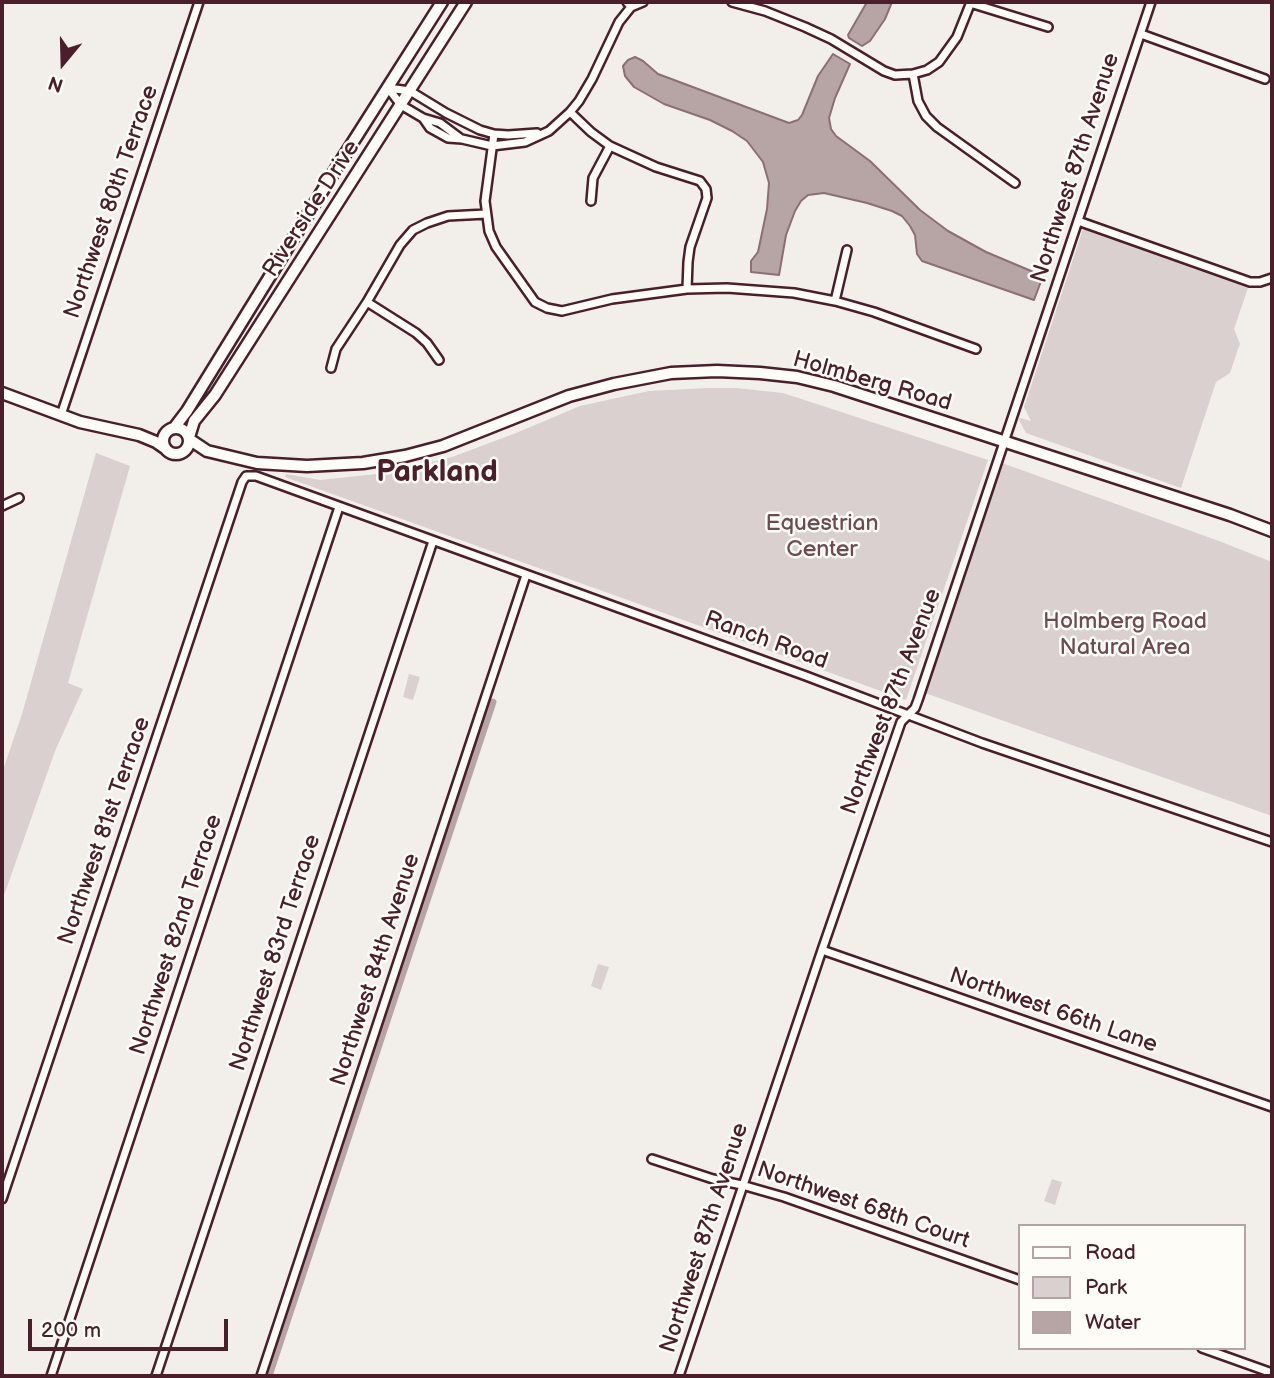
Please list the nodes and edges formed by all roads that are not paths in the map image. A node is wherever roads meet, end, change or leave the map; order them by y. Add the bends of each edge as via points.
1 (199, 2) edge
2 (442, 2) edge
3 (466, 2) edge
4 (643, 2) edge
5 (732, 2) edge
6 (768, 2) edge
7 (971, 2) edge
8 (1151, 2) edge
9 (629, 5) edge
10 (765, 11) junction
11 (1048, 27) dead end
12 (1141, 34) junction
13 (913, 74) junction
14 (1265, 79) dead end
15 (388, 88) junction
16 (410, 91) junction
17 (401, 105) junction
18 (570, 112) junction
19 (423, 118) junction
20 (458, 120) junction
21 (451, 131) junction
22 (548, 131) junction
23 (494, 134) junction
24 (462, 139) junction
25 (492, 146) junction
26 (610, 146) junction
27 (1015, 183) dead end
28 (591, 201) dead end
29 (486, 214) junction
30 (1078, 221) junction
31 (847, 250) dead end
32 (1272, 278) edge
33 (687, 289) junction
34 (835, 301) junction
35 (367, 302) junction
36 (976, 349) dead end
37 (439, 360) dead end
38 (331, 368) dead end
39 (2, 393) edge
40 (215, 395) junction
41 (61, 415) junction
42 (170, 430) junction
43 (139, 435) junction
44 (189, 438) junction
45 (1005, 442) junction
46 (166, 449) junction
47 (207, 450) junction
48 (183, 453) junction
49 (246, 476) joint
50 (19, 498) dead end
51 (2, 506) edge
52 (339, 507) junction
53 (1272, 531) edge
54 (433, 541) junction
55 (526, 575) junction
56 (907, 714) junction
57 (1272, 842) edge
58 (822, 950) junction
59 (1272, 1107) edge
60 (652, 1159) dead end
61 (742, 1185) junction
62 (2, 1199) edge
63 (1018, 1279) edge
64 (1208, 1350) edge
65 (1272, 1373) edge
66 (51, 1376) edge
67 (156, 1376) edge
68 (261, 1376) edge
69 (679, 1376) edge

1 - 41 street, Northwest 80th Terrace
2 - 15 street, Riverside Drive
3 - 16 street, Riverside Drive
4 - 9 street
5 - 10 street
6 - 10 street
7 - 11 street
7 - 13 street via 957,37 939,62
8 - 12 street, Northwest 87th Avenue
9 - 18 street
10 - 13 street via 831,39 884,71
12 - 14 street
12 - 30 street, Northwest 87th Avenue
13 - 27 street via 926,116
15 - 16 street
15 - 17 street
15 - 42 street, Riverside Drive via 187,411
16 - 17 street, Riverside Drive
16 - 20 street
17 - 19 street
17 - 40 street, Riverside Drive
18 - 22 street
18 - 26 street
19 - 21 street
19 - 24 street via 439,134
20 - 21 street
20 - 23 street
21 - 24 street
22 - 23 street
22 - 25 street via 525,142
23 - 25 street
24 - 25 street
25 - 29 street
26 - 28 street via 593,178
26 - 33 street via 700,181 706,189 690,247
29 - 33 street via 496,247 535,302 547,308 562,311
29 - 35 street via 448,216 413,230
30 - 32 street via 1250,282
30 - 45 street, Northwest 87th Avenue
31 - 34 street
33 - 34 street via 794,293
34 - 36 street
35 - 37 street via 416,333
35 - 38 street via 335,349
39 - 41 street
40 - 44 street, Riverside Drive via 194,421
40 - 47 street via 196,431 197,440
41 - 43 street
42 - 43 street
42 - 44 street via 184,431
42 - 46 street via 163,439
43 - 46 street
44 - 47 street, Holmberg Road
44 - 48 street
45 - 47 street, Holmberg Road via 834,386 797,377 717,371 671,373 594,388 443,446 384,460 282,466
45 - 53 street, Holmberg Road
45 - 56 street, Northwest 87th Avenue via 918,700
46 - 48 street
47 - 48 street, Holmberg Road
49 - 52 street, Ranch Road
49 - 62 street, Northwest 81st Terrace
50 - 51 street
52 - 54 street, Ranch Road
52 - 66 street, Northwest 82nd Terrace
54 - 55 street, Ranch Road
54 - 67 street, Northwest 83rd Terrace
55 - 56 street, Ranch Road
55 - 68 street, Northwest 84th Avenue
56 - 57 street, Ranch Road
56 - 58 street, Northwest 87th Avenue
58 - 59 street, Northwest 66th Lane
58 - 61 street, Northwest 87th Avenue
60 - 61 street, Northwest 68th Court
61 - 63 street, Northwest 68th Court
61 - 69 street, Northwest 87th Avenue
64 - 65 street

